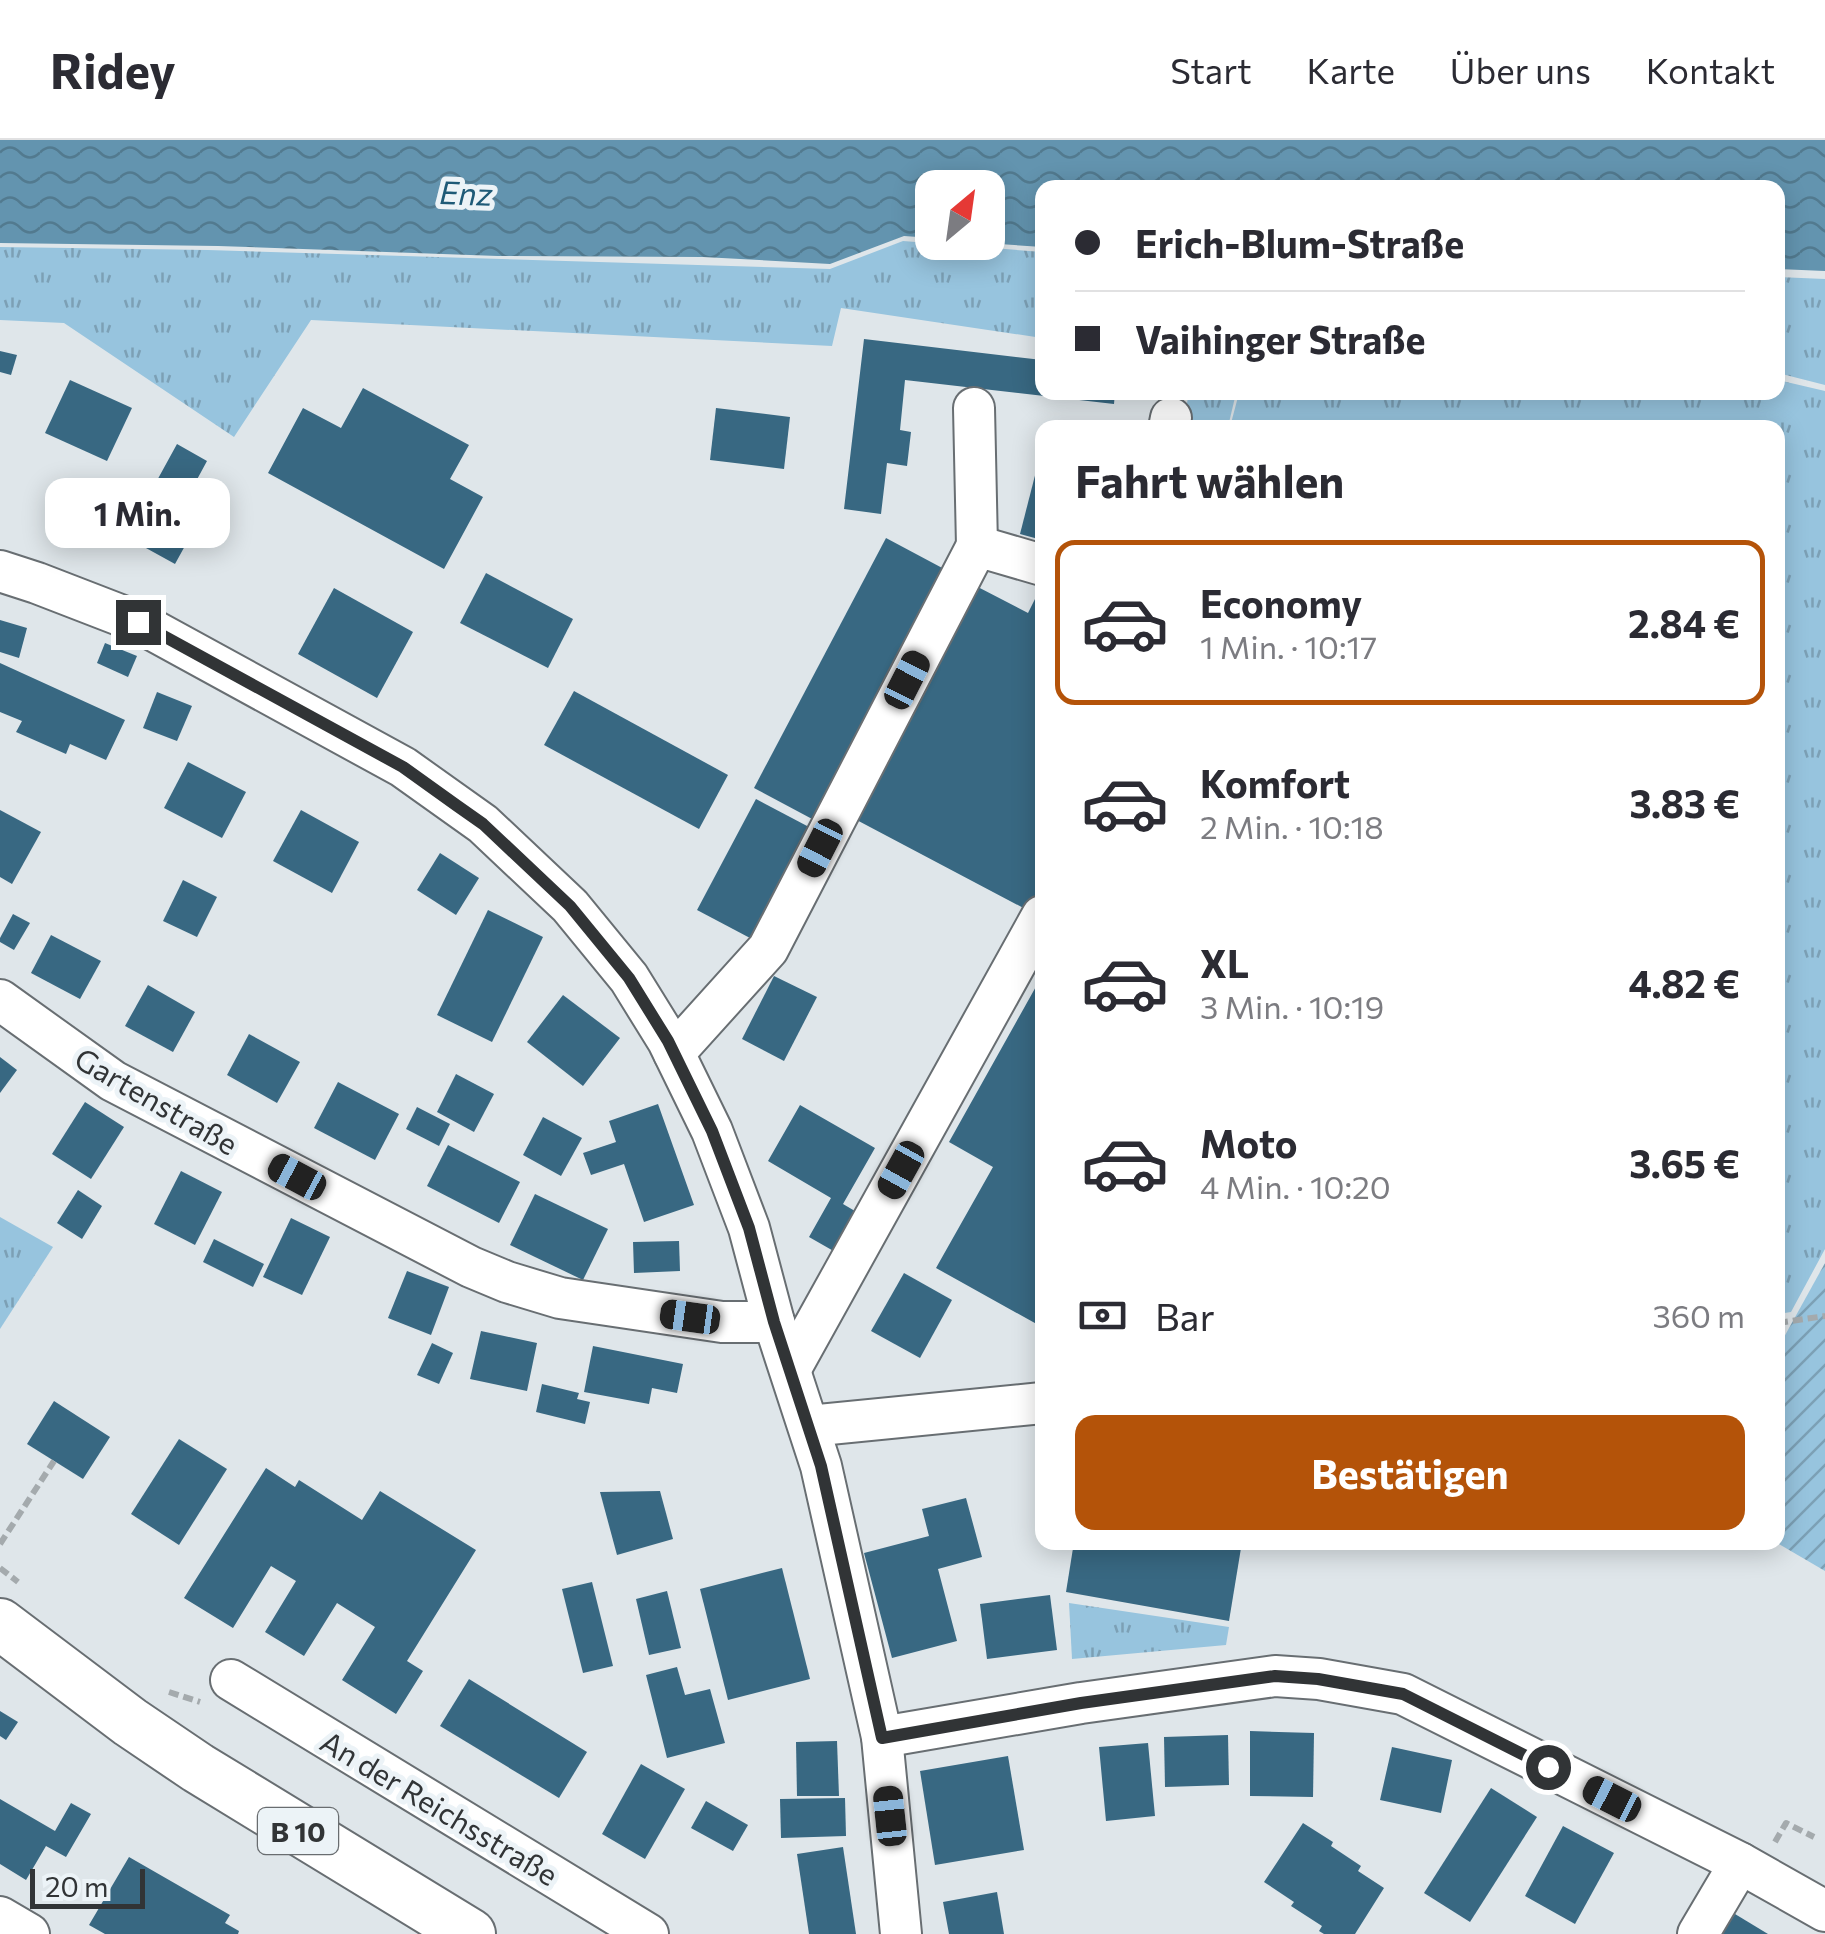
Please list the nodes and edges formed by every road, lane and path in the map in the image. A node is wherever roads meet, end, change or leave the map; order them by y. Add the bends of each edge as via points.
1 (974, 408) dead end
2 (977, 546) junction
3 (1035, 564) edge
4 (0, 571) edge
5 (1035, 929) edge
6 (0, 1000) edge
7 (674, 1054) junction
8 (1825, 1316) edge
9 (774, 1322) junction
10 (1785, 1322) edge
11 (791, 1368) junction
12 (1035, 1404) edge
13 (809, 1426) junction
14 (54, 1461) dead end
15 (0, 1544) edge
16 (0, 1568) edge
17 (14, 1607) edge
18 (231, 1680) joint
19 (162, 1690) dead end
20 (882, 1738) junction
21 (1780, 1833) dead end
22 (1814, 1836) dead end
23 (1740, 1864) junction
24 (1825, 1911) edge
25 (0, 1917) edge
26 (29, 1934) edge
27 (470, 1934) edge
28 (648, 1934) edge
29 (901, 1934) edge
30 (1698, 1934) edge

1 - 2 street
2 - 3 street
2 - 7 street via 768,949
4 - 7 street via 138,622 403,767 483,824 570,906 629,978
5 - 11 street
6 - 9 street, Gartenstraße via 113,1081 507,1282 560,1298 722,1322
7 - 9 street via 743,1212
8 - 10 path
9 - 11 street
11 - 13 street
12 - 13 street
13 - 20 street
14 - 15 path
16 - 17 path
17 - 27 main road, B 10 via 130,1722
18 - 19 path via 216,1705
18 - 28 street, An der Reichsstraße
20 - 23 street via 1275,1676 1318,1679 1403,1694
20 - 29 street
21 - 22 path via 1786,1823
23 - 24 street
23 - 30 street
25 - 26 street

